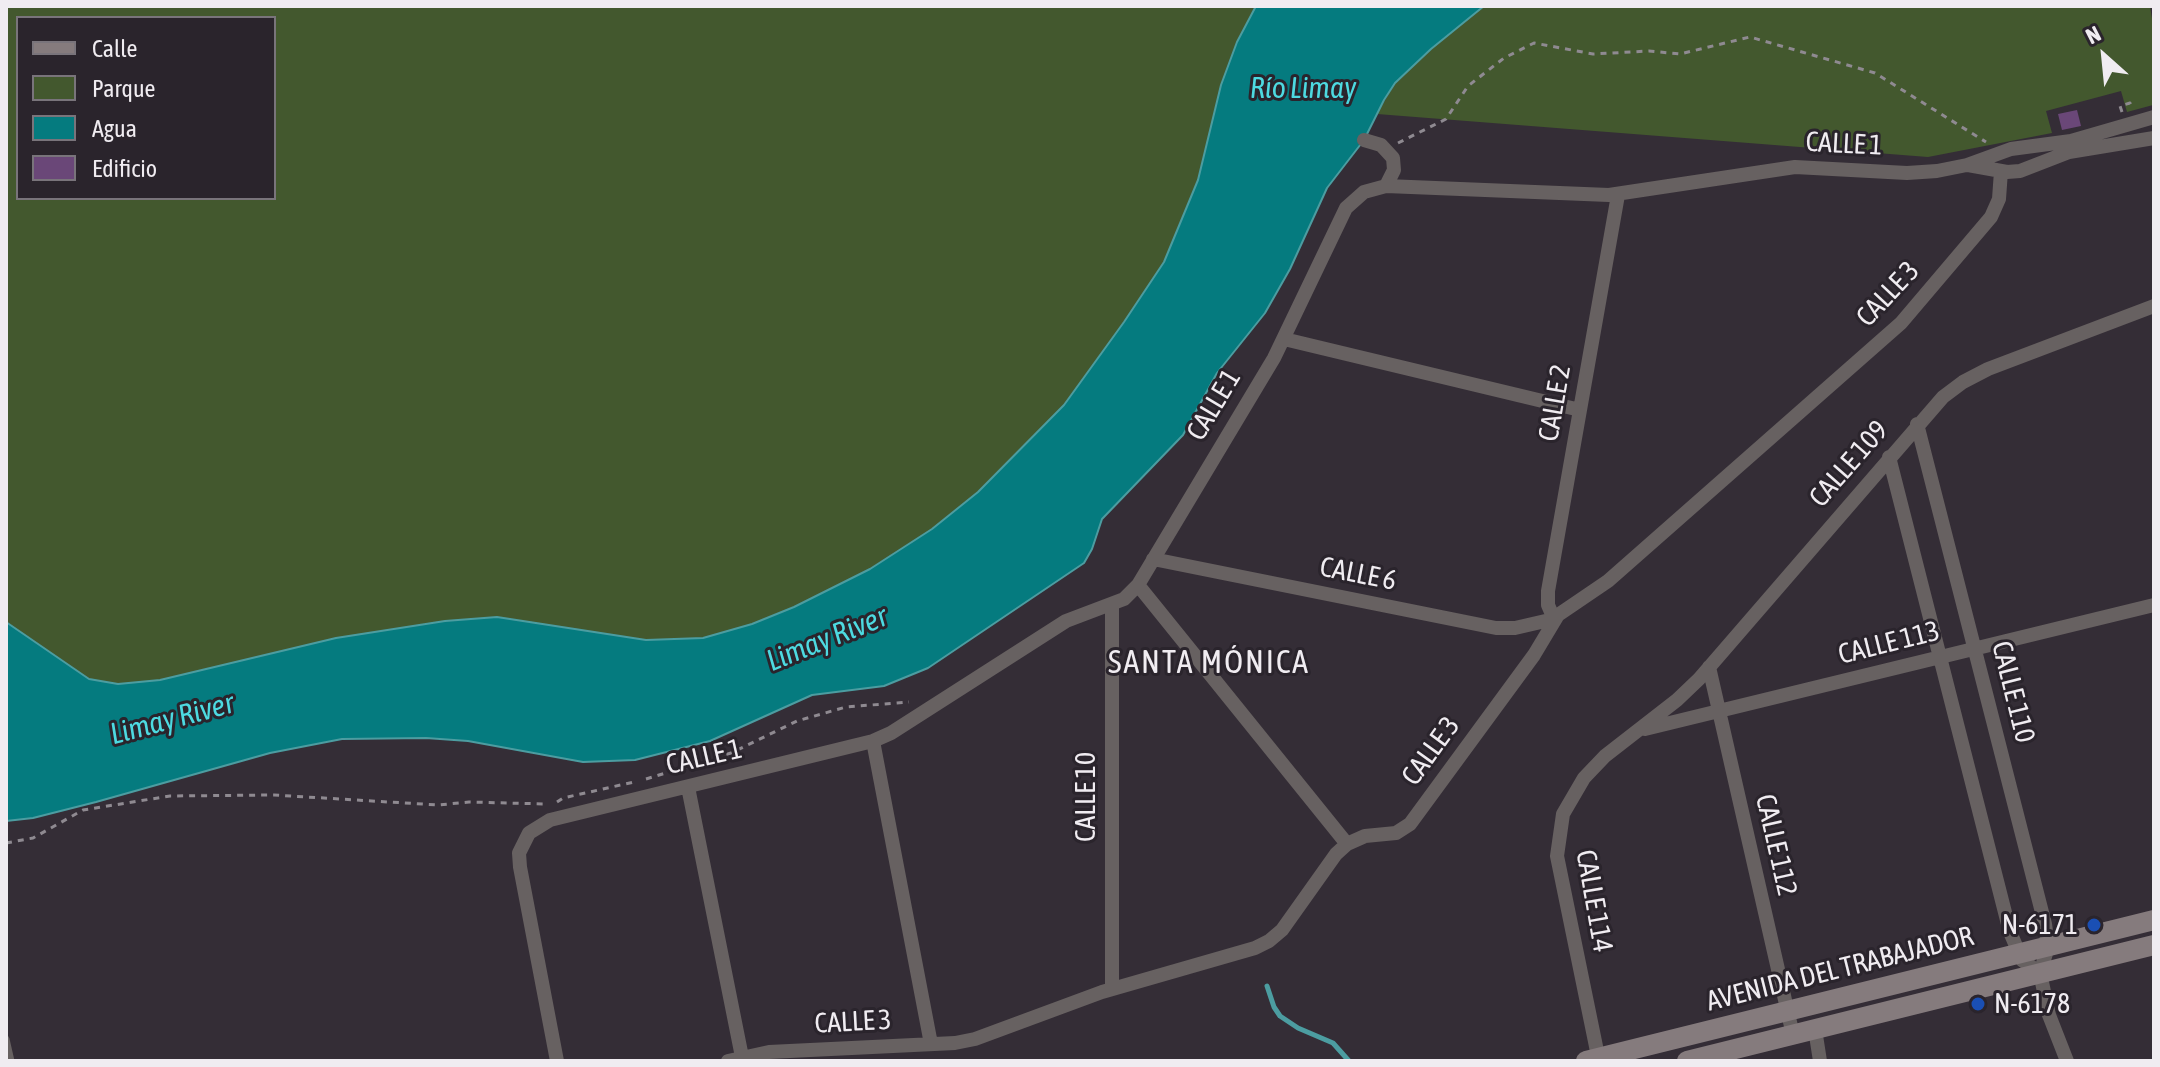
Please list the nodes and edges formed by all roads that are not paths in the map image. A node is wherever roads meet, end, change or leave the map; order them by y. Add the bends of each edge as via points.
1 (2154, 117) edge
2 (2154, 138) edge
3 (1364, 140) dead end
4 (1967, 165) junction
5 (2001, 171) junction
6 (1386, 186) junction
7 (1618, 195) junction
8 (2154, 306) edge
9 (1284, 339) junction
10 (1580, 410) junction
11 (1917, 424) junction
12 (1889, 457) junction
13 (1153, 559) junction
14 (1138, 585) junction
15 (1112, 605) junction
16 (2154, 605) edge
17 (1554, 619) junction
18 (1975, 649) junction
19 (1940, 657) junction
20 (1709, 667) junction
21 (1719, 711) junction
22 (1637, 731) junction
23 (873, 741) junction
24 (688, 787) junction
25 (1347, 844) junction
26 (2154, 920) edge
27 (2154, 945) edge
28 (2048, 947) junction
29 (2018, 954) junction
30 (2040, 973) junction
31 (1112, 989) junction
32 (1788, 1011) junction
33 (1815, 1029) junction
34 (1793, 1035) junction
35 (6, 1039) edge
36 (931, 1044) junction
37 (735, 1059) edge
38 (1699, 1059) edge
39 (1594, 1060) edge
40 (11, 1061) edge
41 (557, 1061) edge
42 (1820, 1061) edge
43 (2067, 1061) edge

1 - 4 street via 2071,141 2004,151
2 - 5 street
3 - 6 street via 1386,149 1394,164
4 - 5 street
4 - 7 street, CALLE 1 via 1907,173 1795,167
5 - 17 street, CALLE 3 via 1991,217 1894,330 1608,581
6 - 7 street, CALLE 1
6 - 9 street, CALLE 1 via 1364,192 1346,208
7 - 10 street, CALLE 2
8 - 11 street, CALLE 109 via 1975,375
9 - 10 street
9 - 13 street, CALLE 1
10 - 17 street, CALLE 2 via 1548,591
11 - 12 street, CALLE 109
11 - 18 street, CALLE 110
12 - 19 street
12 - 20 street, CALLE 109
13 - 14 street, CALLE 1
13 - 17 street, CALLE 6 via 1496,628
14 - 15 street, CALLE 1
14 - 25 street
15 - 23 street, CALLE 1 via 1066,621
15 - 31 street, CALLE 10
16 - 18 street, CALLE 113
17 - 25 street, CALLE 3 via 1534,655 1410,824 1396,833
18 - 19 street, CALLE 113
18 - 28 street, CALLE 110
19 - 21 street, CALLE 113
19 - 29 street
20 - 21 street, CALLE 112
20 - 22 street, CALLE 109
21 - 22 street, CALLE 113
21 - 32 street, CALLE 112
22 - 39 street, CALLE 114 via 1584,778 1563,814 1557,842
23 - 24 street, CALLE 1
23 - 36 street
24 - 37 street
24 - 41 street, CALLE 1 via 550,820 524,839 520,867
25 - 31 street, CALLE 3 via 1269,941
26 - 28 street, AVENIDA DEL TRABAJADOR
27 - 30 street, AVENIDA DEL TRABAJADOR
28 - 29 street, AVENIDA DEL TRABAJADOR
28 - 30 street, CALLE 110
29 - 30 street
29 - 32 street, AVENIDA DEL TRABAJADOR
30 - 33 street, AVENIDA DEL TRABAJADOR
30 - 43 street, CALLE 110
31 - 36 street, CALLE 3 via 985,1037
32 - 34 street, CALLE 112
32 - 39 street, AVENIDA DEL TRABAJADOR
33 - 34 street, AVENIDA DEL TRABAJADOR
33 - 42 street
34 - 38 street, AVENIDA DEL TRABAJADOR
35 - 40 lane
36 - 37 street, CALLE 3 via 782,1051

